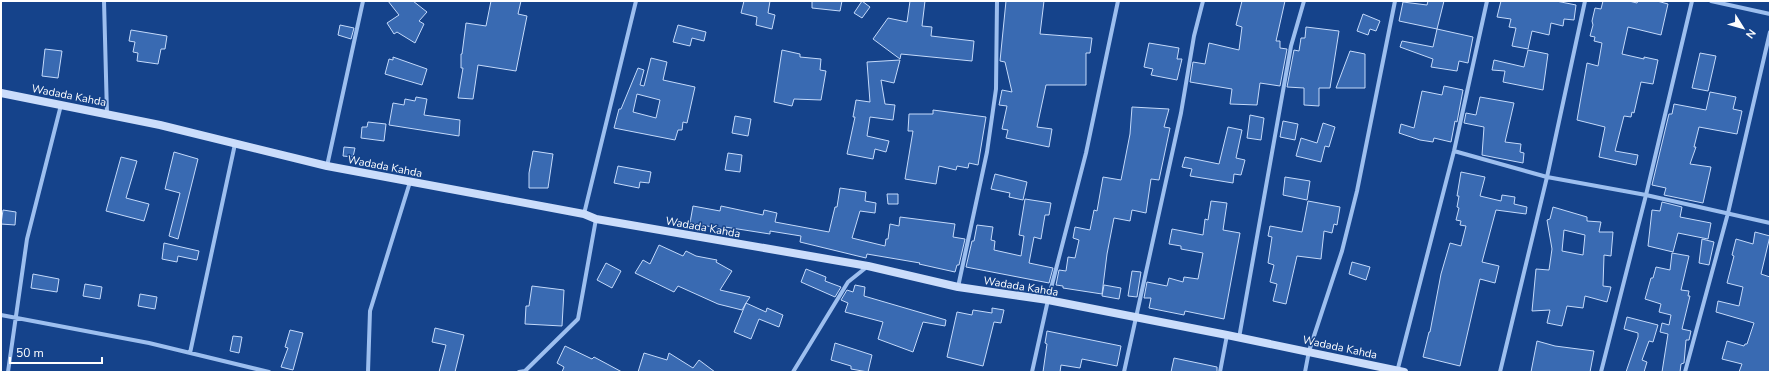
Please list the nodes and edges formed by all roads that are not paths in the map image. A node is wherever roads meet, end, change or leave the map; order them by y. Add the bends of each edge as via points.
1 (104, 1) edge
2 (363, 1) edge
3 (636, 1) edge
4 (997, 1) edge
5 (1118, 1) edge
6 (1204, 1) edge
7 (1304, 1) edge
8 (1395, 1) edge
9 (1487, 1) edge
10 (1585, 1) edge
11 (1692, 1) edge
12 (1711, 1) edge
13 (1770, 14) edge
14 (1770, 32) edge
15 (1, 93) edge
16 (61, 105) junction
17 (108, 114) junction
18 (235, 143) junction
19 (1454, 151) junction
20 (327, 166) junction
21 (1547, 177) junction
22 (410, 182) junction
23 (1646, 195) junction
24 (1728, 213) junction
25 (584, 214) junction
26 (596, 220) junction
27 (1770, 223) edge
28 (868, 266) junction
29 (958, 287) junction
30 (1048, 300) junction
31 (1, 315) edge
32 (15, 318) junction
33 (1137, 318) junction
34 (1227, 335) junction
35 (1239, 338) junction
36 (1309, 352) junction
37 (190, 353) junction
38 (526, 371) edge
39 (1399, 371) edge
40 (8, 372) edge
41 (269, 372) edge
42 (368, 372) edge
43 (519, 372) edge
44 (793, 372) edge
45 (1032, 372) edge
46 (1124, 372) edge
47 (1220, 372) edge
48 (1305, 372) edge
49 (1500, 372) edge
50 (1601, 372) edge
51 (1685, 372) edge

1 - 17 street
2 - 20 street
3 - 25 street
4 - 29 street via 996,90 988,144
5 - 30 street via 1086,153
6 - 33 street via 1194,36 1181,113
7 - 35 street via 1292,46
8 - 36 street via 1357,191 1344,244
9 - 19 street
10 - 21 street
11 - 23 street
12 - 13 street
14 - 24 street
15 - 16 main road, Wadada Kahda
16 - 17 main road, Wadada Kahda
16 - 32 street via 27,238
17 - 18 main road, Wadada Kahda
18 - 20 main road, Wadada Kahda
18 - 37 street
19 - 21 street
19 - 39 street
20 - 22 main road, Wadada Kahda
21 - 23 street
21 - 49 street
22 - 25 main road, Wadada Kahda
22 - 42 street via 370,311
23 - 24 street
23 - 50 street
24 - 27 street
24 - 51 street
25 - 26 main road, Wadada Kahda
26 - 28 main road, Wadada Kahda
26 - 38 street via 578,319
28 - 29 main road, Wadada Kahda
28 - 44 street via 848,282
29 - 30 main road, Wadada Kahda
30 - 33 main road, Wadada Kahda
30 - 45 street
31 - 32 street
32 - 37 street
32 - 40 street
33 - 34 main road, Wadada Kahda
33 - 46 street
34 - 35 main road, Wadada Kahda
34 - 47 street
35 - 36 main road, Wadada Kahda
36 - 39 main road, Wadada Kahda
36 - 48 street
37 - 41 street
38 - 43 street

